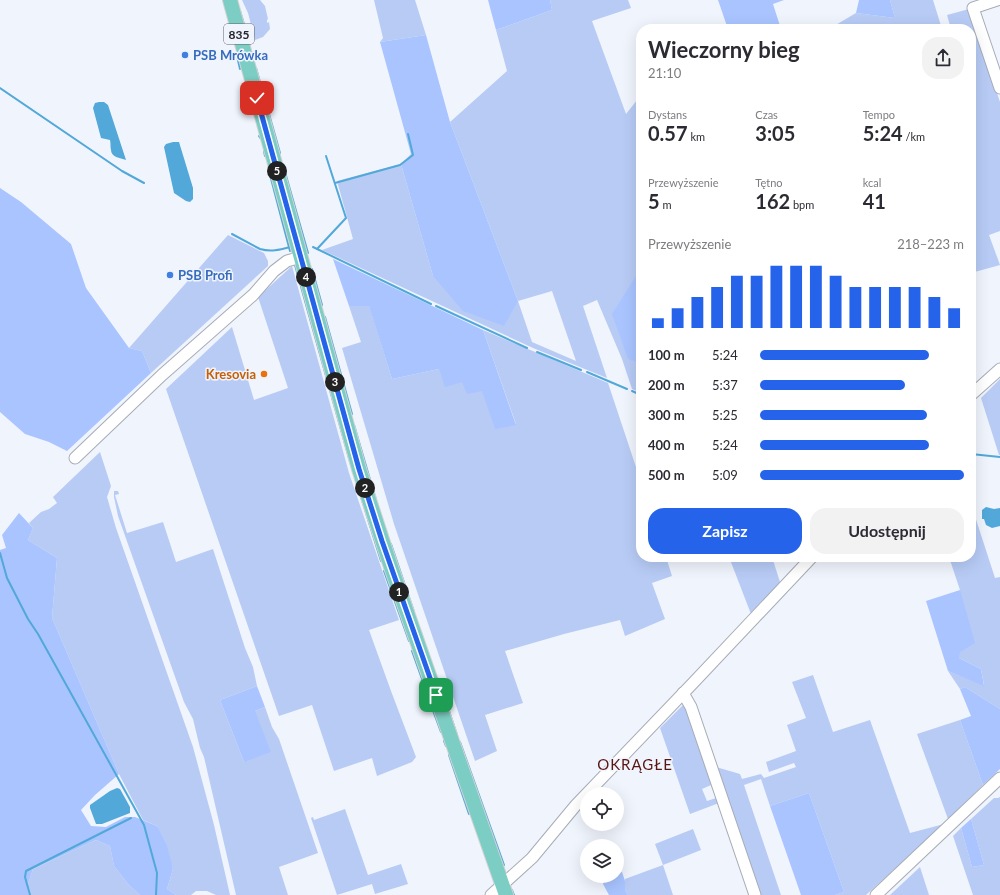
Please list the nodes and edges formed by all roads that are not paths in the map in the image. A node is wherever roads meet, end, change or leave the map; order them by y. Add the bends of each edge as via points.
1 (230, 0) edge
2 (998, 0) edge
3 (1000, 88) edge
4 (299, 250) junction
5 (1000, 369) edge
6 (976, 391) edge
7 (75, 458) dead end
8 (807, 562) edge
9 (683, 694) junction
10 (1000, 778) edge
11 (504, 890) edge
12 (491, 895) edge
13 (755, 895) edge
14 (876, 895) edge

1 - 4 main road, 835
2 - 3 street via 973,8
4 - 7 street
4 - 11 main road, 835 via 359,469
5 - 6 street
8 - 9 street
9 - 11 street via 576,805
9 - 13 street via 691,707
10 - 14 street
11 - 12 street

